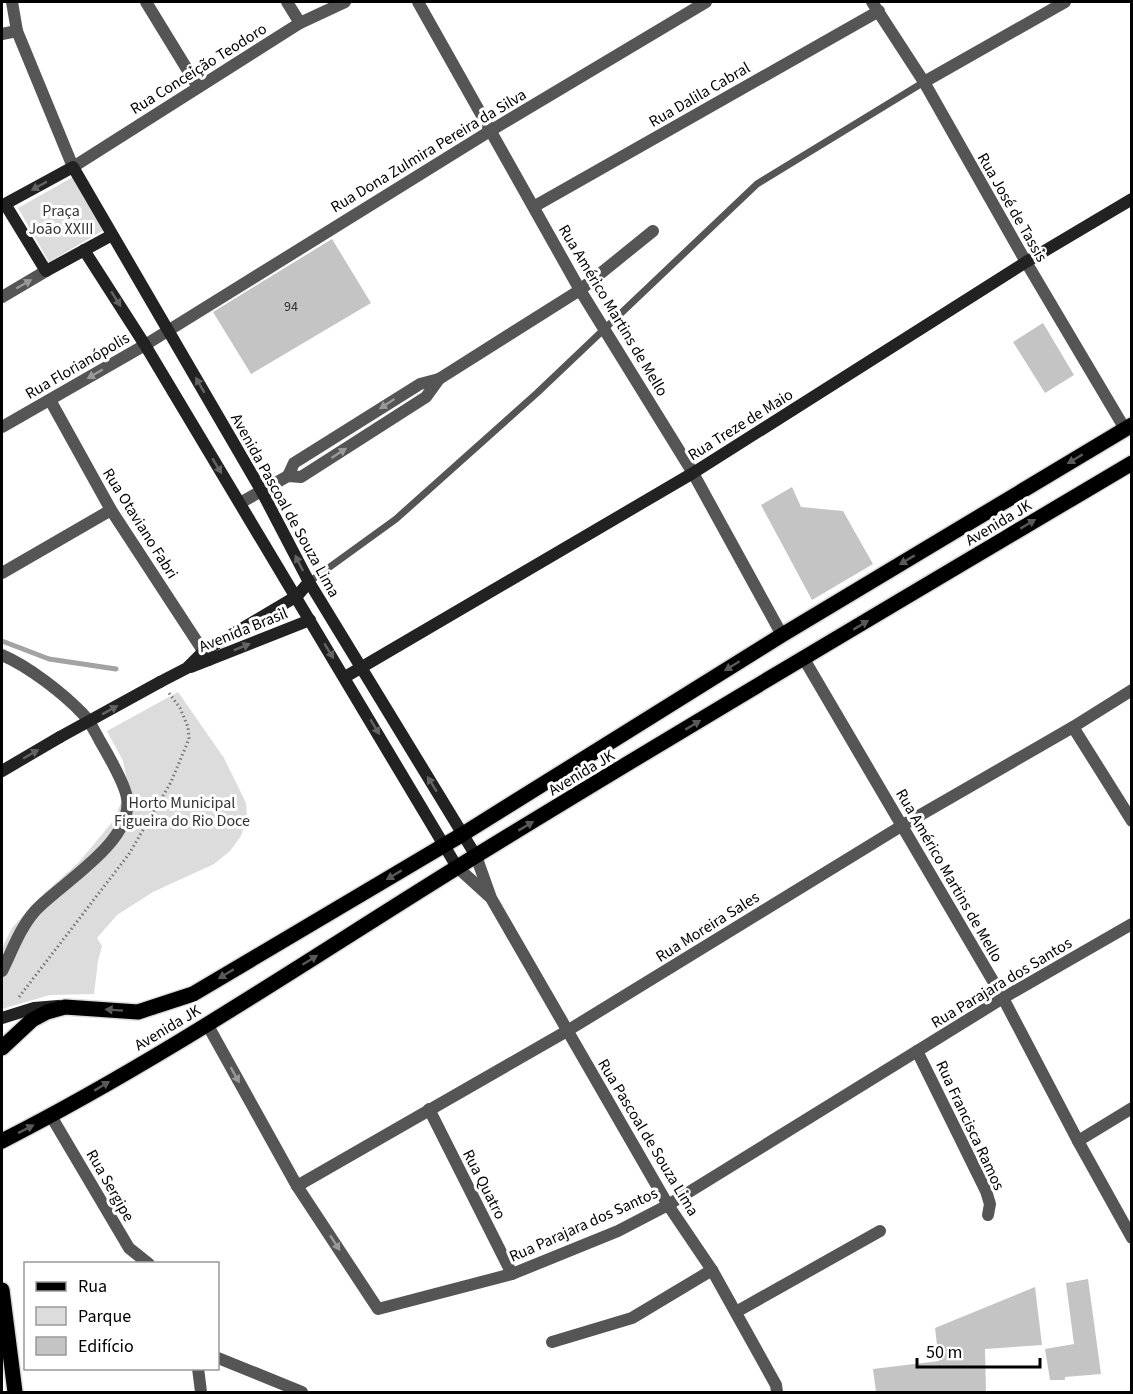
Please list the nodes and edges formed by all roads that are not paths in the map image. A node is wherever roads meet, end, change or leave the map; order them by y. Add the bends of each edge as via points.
1 (12, 2) edge
2 (146, 2) edge
3 (286, 2) edge
4 (345, 2) edge
5 (418, 2) edge
6 (706, 2) edge
7 (1065, 2) edge
8 (876, 6) edge
9 (300, 23) junction
10 (17, 31) junction
11 (2, 34) edge
12 (924, 82) junction
13 (198, 87) junction
14 (490, 131) junction
15 (73, 167) junction
16 (1131, 199) edge
17 (3, 205) edge
18 (535, 206) junction
19 (653, 231) dead end
20 (112, 235) junction
21 (84, 250) junction
22 (1026, 262) junction
23 (46, 271) junction
24 (580, 290) junction
25 (2, 297) edge
26 (604, 327) junction
27 (168, 329) junction
28 (145, 345) junction
29 (50, 400) junction
30 (2, 427) edge
31 (1128, 427) edge
32 (1131, 463) edge
33 (693, 474) junction
34 (261, 490) junction
35 (240, 503) junction
36 (111, 510) junction
37 (2, 573) edge
38 (309, 582) junction
39 (297, 596) junction
40 (310, 620) junction
41 (782, 635) junction
42 (2, 655) edge
43 (207, 656) junction
44 (804, 659) junction
45 (360, 668) junction
46 (345, 677) junction
47 (1131, 690) edge
48 (1073, 727) junction
49 (2, 771) edge
50 (1131, 821) edge
51 (903, 825) junction
52 (463, 834) junction
53 (444, 845) junction
54 (476, 856) junction
55 (457, 867) junction
56 (491, 898) junction
57 (1131, 924) edge
58 (2, 971) edge
59 (1003, 998) junction
60 (65, 1007) junction
61 (2, 1018) edge
62 (207, 1024) junction
63 (567, 1031) junction
64 (2, 1048) edge
65 (917, 1051) junction
66 (1131, 1108) edge
67 (429, 1109) junction
68 (51, 1116) junction
69 (2, 1141) edge
70 (1078, 1142) junction
71 (297, 1186) junction
72 (668, 1205) junction
73 (988, 1215) dead end
74 (880, 1231) dead end
75 (1131, 1238) edge
76 (148, 1262) edge
77 (712, 1270) junction
78 (512, 1275) junction
79 (2, 1290) edge
80 (736, 1312) junction
81 (552, 1342) dead end
82 (219, 1358) edge
83 (198, 1370) edge
84 (15, 1392) edge
85 (201, 1392) edge
86 (302, 1392) edge
87 (777, 1392) edge

1 - 10 street
2 - 13 street
3 - 9 street
4 - 9 street, Rua Conceição Teodoro
5 - 14 street, Rua Américo Martins de Mello
6 - 14 street, Rua Dona Zulmira Pereira da Silva
7 - 12 street
8 - 12 street, Rua José de Tassis
8 - 18 street, Rua Dalila Cabral
9 - 13 street, Rua Conceição Teodoro
10 - 11 street
10 - 15 street
12 - 22 street, Rua José de Tassis
12 - 26 lane via 757,184
13 - 15 street, Rua Conceição Teodoro
14 - 18 street, Rua Américo Martins de Mello
14 - 27 street, Rua Dona Zulmira Pereira da Silva
15 -> 17 street
15 - 20 street, Avenida Pascoal de Souza Lima
16 - 22 street, Rua Treze de Maio
17 - 23 street
18 - 24 street, Rua Américo Martins de Mello
19 - 24 street
20 - 21 street
20 - 27 street, Avenida Pascoal de Souza Lima
21 - 23 street
21 -> 28 street
22 - 31 street, Rua José de Tassis
22 - 33 street, Rua Treze de Maio
25 -> 23 street
24 - 26 street, Rua Américo Martins de Mello
24 - 34 street via 439,379 426,398 302,477 288,476
26 - 33 street, Rua Américo Martins de Mello
26 - 38 lane via 537,393 396,519
27 - 28 street, Rua Florianópolis
34 -> 27 street, Avenida Pascoal de Souza Lima
28 -> 29 street, Rua Florianópolis
28 -> 35 street
29 - 30 street, Rua Florianópolis
29 - 36 street, Rua Otaviano Fabri
31 -> 41 main road, Avenida JK
44 -> 32 main road, Avenida JK
33 - 41 street, Rua Américo Martins de Mello
33 - 45 street, Rua Treze de Maio
34 - 35 street
38 -> 34 street, Avenida Pascoal de Souza Lima
35 - 39 street
36 - 37 street
36 - 43 street, Rua Otaviano Fabri
38 - 39 street
38 - 45 street, Avenida Pascoal de Souza Lima
39 - 40 street
39 - 43 street
43 -> 40 street, Avenida Brasil
40 -> 46 street
41 -> 52 main road, Avenida JK
42 - 58 street via 60,692 84,715 106,750 128,798 126,817 102,854 33,913
49 -> 43 street, bridge
44 - 51 street, Rua Américo Martins de Mello
54 -> 44 main road, Avenida JK
45 - 46 street, Rua Treze de Maio
52 -> 45 street, Avenida Pascoal de Souza Lima
46 -> 53 street
47 - 48 street, Rua Moreira Sales
48 - 50 street
48 - 51 street, Rua Moreira Sales
51 - 59 street, Rua Américo Martins de Mello
51 - 63 street, Rua Moreira Sales
52 - 53 main road, Avenida JK
52 - 54 street, Avenida Pascoal de Souza Lima
53 - 55 street
53 -> 60 main road, Avenida JK via 193,994 138,1012
54 - 55 main road, Avenida JK
54 - 56 street, Rua Pascoal de Souza Lima
55 - 56 street, Rua Pascoal de Souza Lima
62 -> 55 main road, Avenida JK
56 - 63 street, Rua Pascoal de Souza Lima
57 - 59 street, Rua Parajara dos Santos
59 - 65 street, Rua Parajara dos Santos
59 - 70 street, Rua Américo Martins de Mello
60 - 61 street via 34,1008
60 - 64 main road via 32,1020
68 -> 62 main road, Avenida JK
62 -> 71 street, Rua Parajara dos Santos
63 - 67 street, Rua Moreira Sales
63 - 72 street, Rua Pascoal de Souza Lima
65 - 72 street, Rua Parajara dos Santos
65 - 73 street, Rua Francisca Ramos via 986,1191
66 - 70 street
67 - 71 street, Rua Moreira Sales
67 - 78 street, Rua Quatro
69 -> 68 main road, Avenida JK
68 - 76 street, Rua Sergipe via 129,1248
70 - 75 street, Rua Américo Martins de Mello
71 -> 78 street, Rua Parajara dos Santos via 378,1309
72 - 77 street, Rua Pascoal de Souza Lima
72 - 78 street, Rua Parajara dos Santos via 618,1231
74 - 80 street
77 - 80 street, Rua Pascoal de Souza Lima
77 - 81 street via 632,1318
79 - 84 main road
80 - 87 street, Rua Pascoal de Souza Lima
82 - 86 street
83 - 85 street

